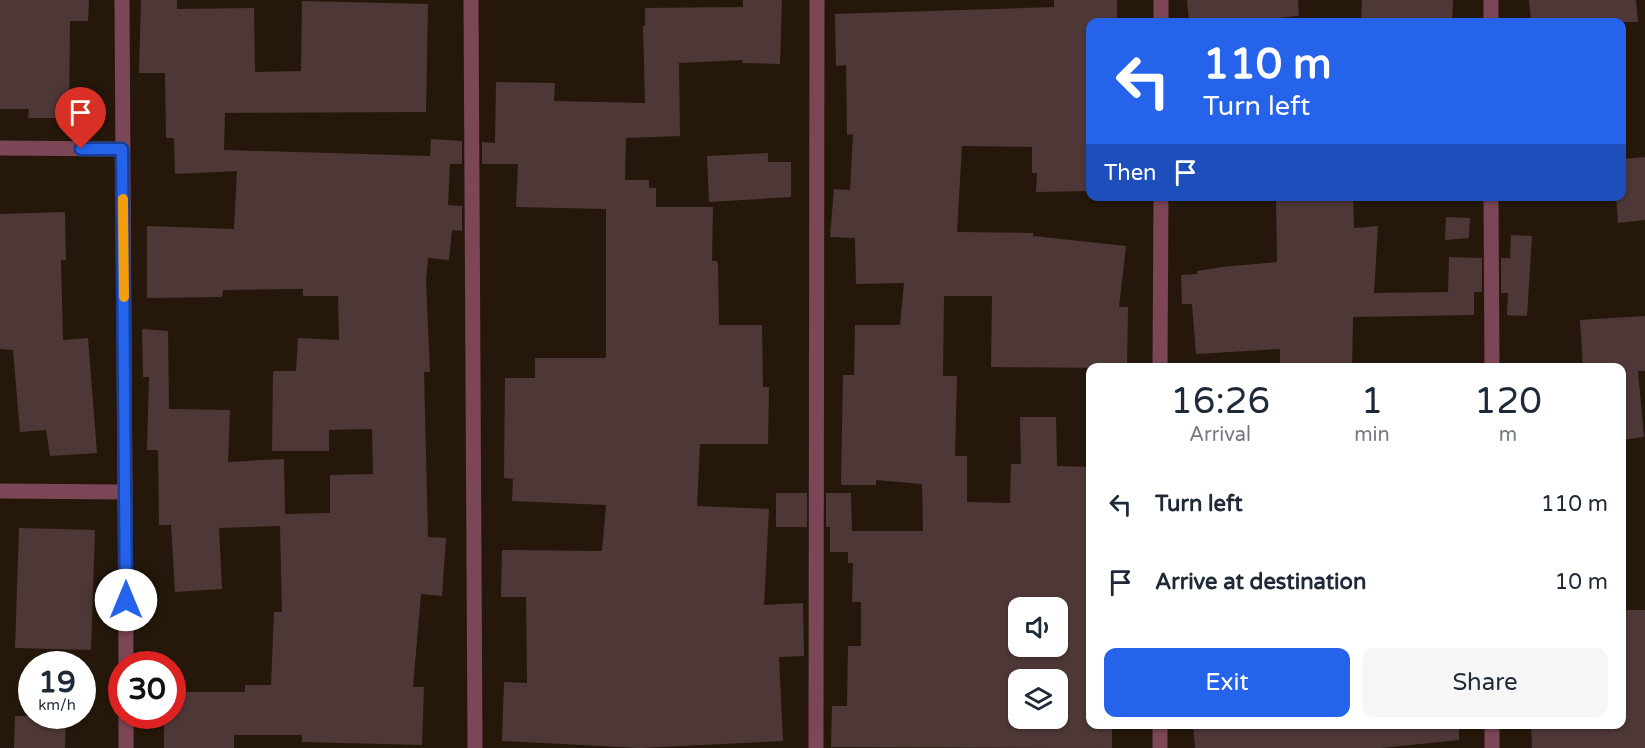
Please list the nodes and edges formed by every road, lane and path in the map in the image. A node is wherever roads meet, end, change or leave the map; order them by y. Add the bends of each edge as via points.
1 (122, 0) edge
2 (471, 0) edge
3 (817, 0) edge
4 (1161, 0) edge
5 (1491, 0) edge
6 (1161, 18) edge
7 (1491, 18) edge
8 (0, 148) edge
9 (122, 149) junction
10 (1161, 201) edge
11 (1491, 201) edge
12 (1160, 363) edge
13 (1492, 363) edge
14 (0, 492) edge
15 (125, 492) junction
16 (126, 651) edge
17 (126, 729) edge
18 (1160, 729) edge
19 (1492, 729) edge
20 (126, 748) edge
21 (475, 748) edge
22 (816, 748) edge
23 (1160, 748) edge
24 (1492, 748) edge

1 - 9 street
2 - 21 street
3 - 22 street
4 - 6 street
5 - 7 street
8 - 9 street
9 - 15 street
10 - 12 street
11 - 13 street
14 - 15 street
15 - 16 street
17 - 20 street
18 - 23 street
19 - 24 street

